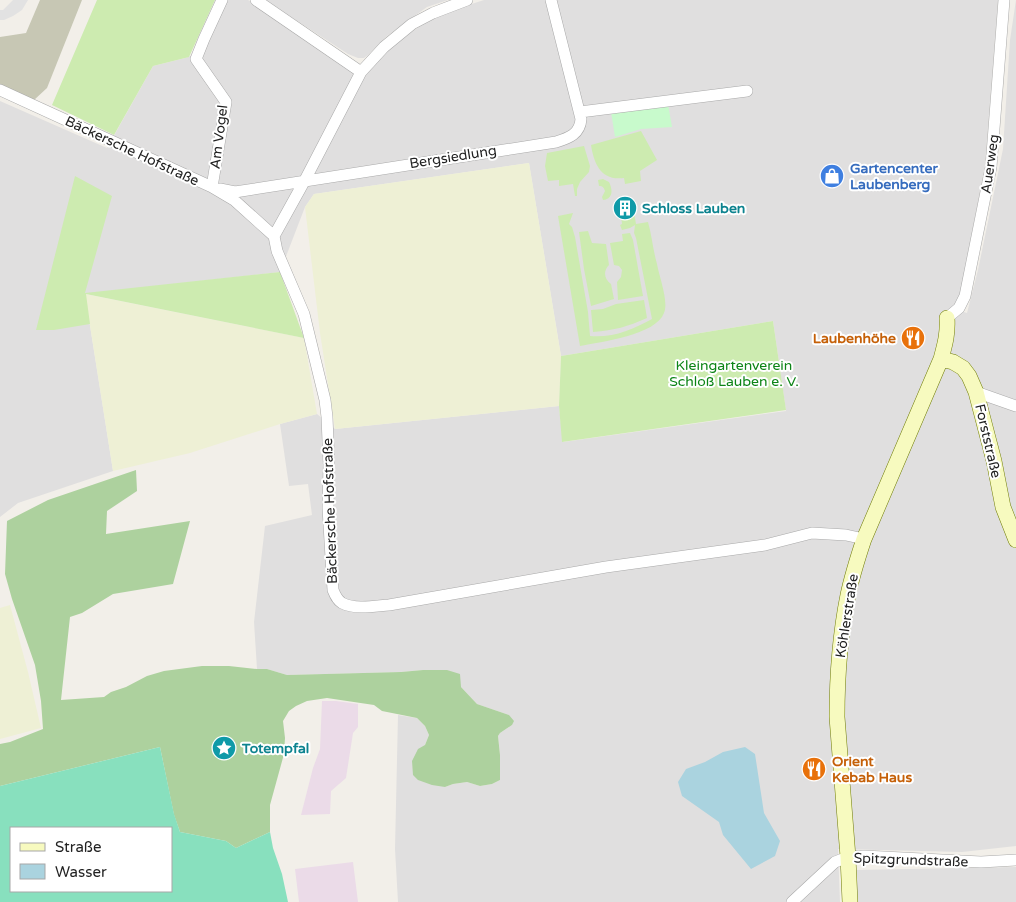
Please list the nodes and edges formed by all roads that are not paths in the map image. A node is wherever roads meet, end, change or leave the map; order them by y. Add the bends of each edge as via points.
1 (222, 0) edge
2 (256, 0) edge
3 (466, 0) edge
4 (551, 0) edge
5 (1004, 0) edge
6 (360, 72) junction
7 (0, 90) edge
8 (747, 91) dead end
9 (580, 112) junction
10 (305, 180) junction
11 (212, 187) junction
12 (274, 236) junction
13 (947, 318) joint
14 (940, 359) junction
15 (976, 392) junction
16 (1016, 406) edge
17 (864, 539) junction
18 (1016, 540) edge
19 (848, 857) junction
20 (1016, 860) edge
21 (792, 902) edge
22 (850, 902) edge

1 - 11 street, Am Vogel via 196,60 226,102
2 - 6 street
3 - 6 street via 412,24
4 - 9 street
5 - 13 street, Auerweg via 991,167 965,296 960,308
6 - 10 street
7 - 11 street, Bäckersche Hofstraße
8 - 9 street
9 - 10 street, Bergsiedlung via 578,131 556,142
10 - 11 street, Am Vogel via 234,192
10 - 12 street
11 - 12 street, Bäckersche Hofstraße via 234,200
12 - 17 street, Bäckersche Hofstraße via 277,251 304,314 325,400 333,590 342,602 365,607 390,605 606,567 766,545 803,534
13 - 14 street, Köhlerstraße via 947,340
14 - 15 street, Forststraße via 963,368
14 - 17 street, Köhlerstraße
15 - 16 street
15 - 18 street, Forststraße via 1003,507
17 - 19 street, Köhlerstraße via 848,594 837,696
19 - 20 street, Spitzgrundstraße via 981,862
19 - 21 street, Spitzgrundstraße via 835,862
19 - 22 street, Köhlerstraße

